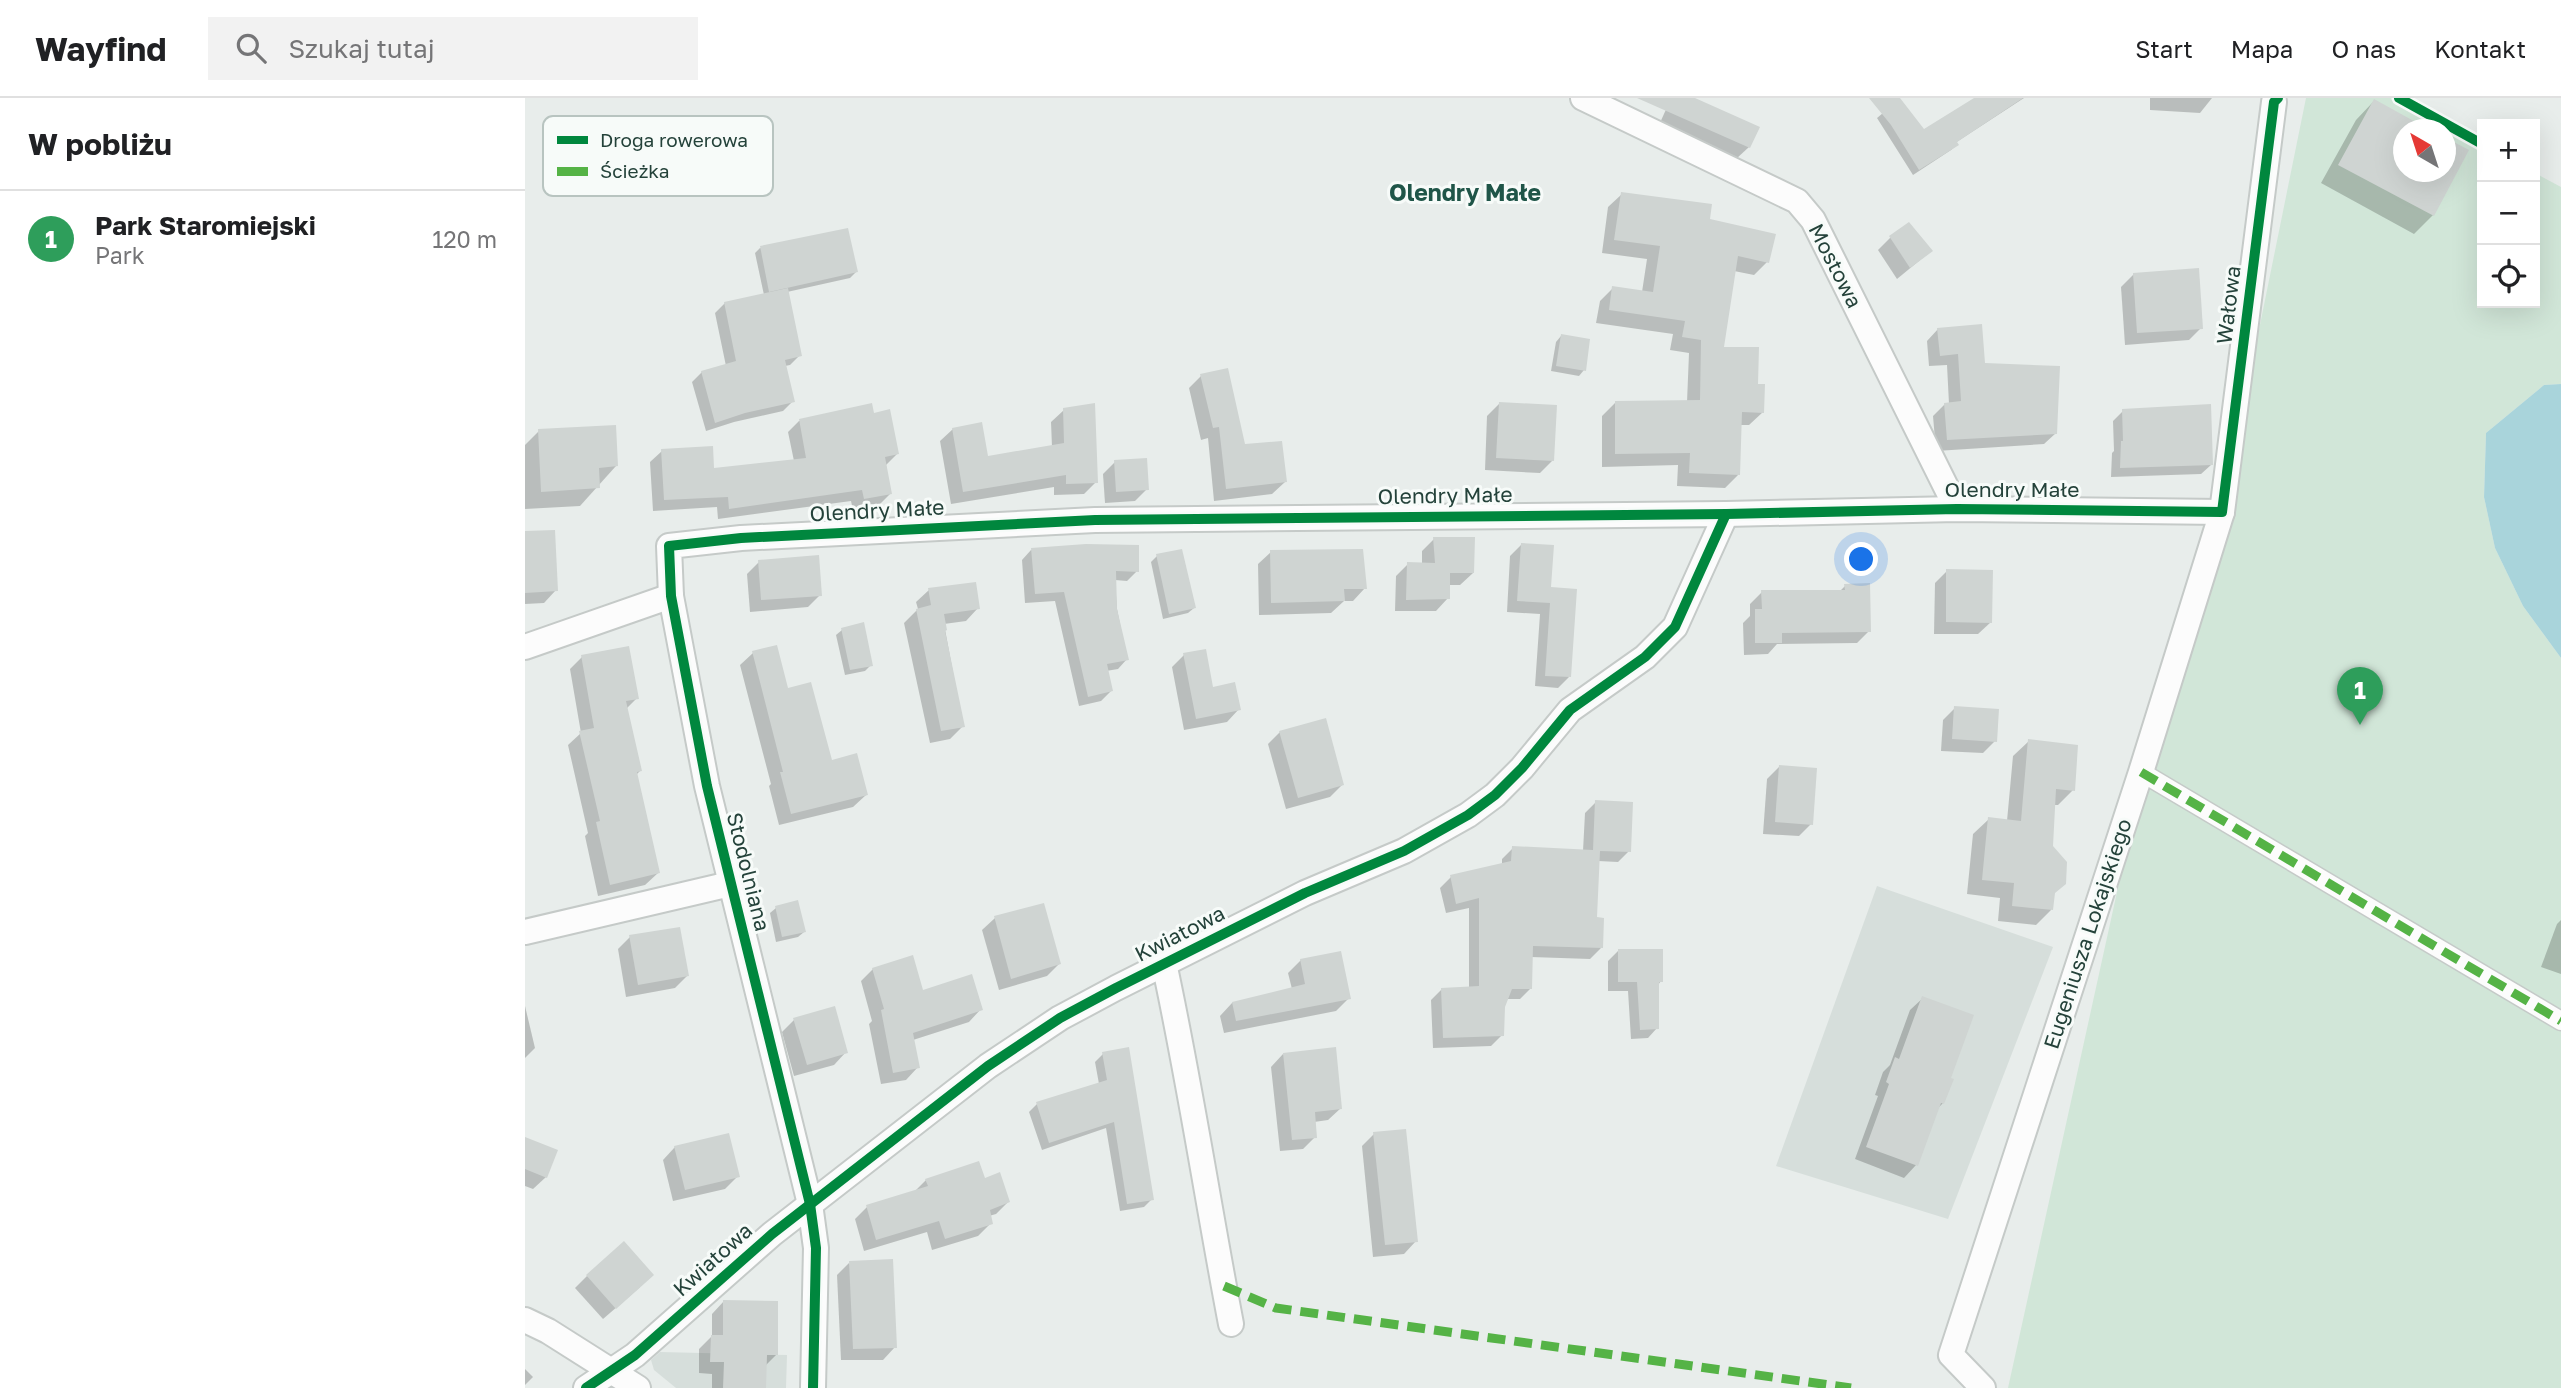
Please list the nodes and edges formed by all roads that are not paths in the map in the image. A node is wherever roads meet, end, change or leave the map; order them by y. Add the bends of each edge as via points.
1 (1583, 98) edge
2 (2274, 102) dead end
3 (1957, 509) junction
4 (2223, 512) junction
5 (1726, 514) junction
6 (669, 546) joint
7 (671, 596) junction
8 (525, 647) edge
9 (2141, 772) junction
10 (730, 884) junction
11 (525, 932) edge
12 (1164, 963) junction
13 (2561, 1021) edge
14 (810, 1204) junction
15 (525, 1320) edge
16 (1231, 1324) dead end
17 (614, 1372) junction
18 (586, 1388) edge
19 (638, 1388) edge
20 (813, 1388) edge
21 (1983, 1388) edge

1 - 3 street, Mostowa via 1797,201 1813,220
2 - 4 street, Wałowa
3 - 4 street, Olendry Małe
3 - 5 street, Olendry Małe
4 - 9 street, Eugeniusza Lokajskiego
5 - 6 street, Olendry Małe via 1095,520 741,538
5 - 12 street, Kwiatowa via 1675,627 1645,657 1570,710 1495,795 1404,851 1305,893
6 - 7 street, Stodolniana
7 - 8 street
7 - 10 street, Stodolniana
9 - 13 street
9 - 21 street, Eugeniusza Lokajskiego via 1951,1355
10 - 11 street
10 - 14 street, Stodolniana
12 - 14 street, Kwiatowa via 1061,1018 988,1066
12 - 16 street
14 - 17 street, Kwiatowa
14 - 20 street, Stodolniana via 816,1248
15 - 17 street
17 - 18 street, Kwiatowa
17 - 19 street

